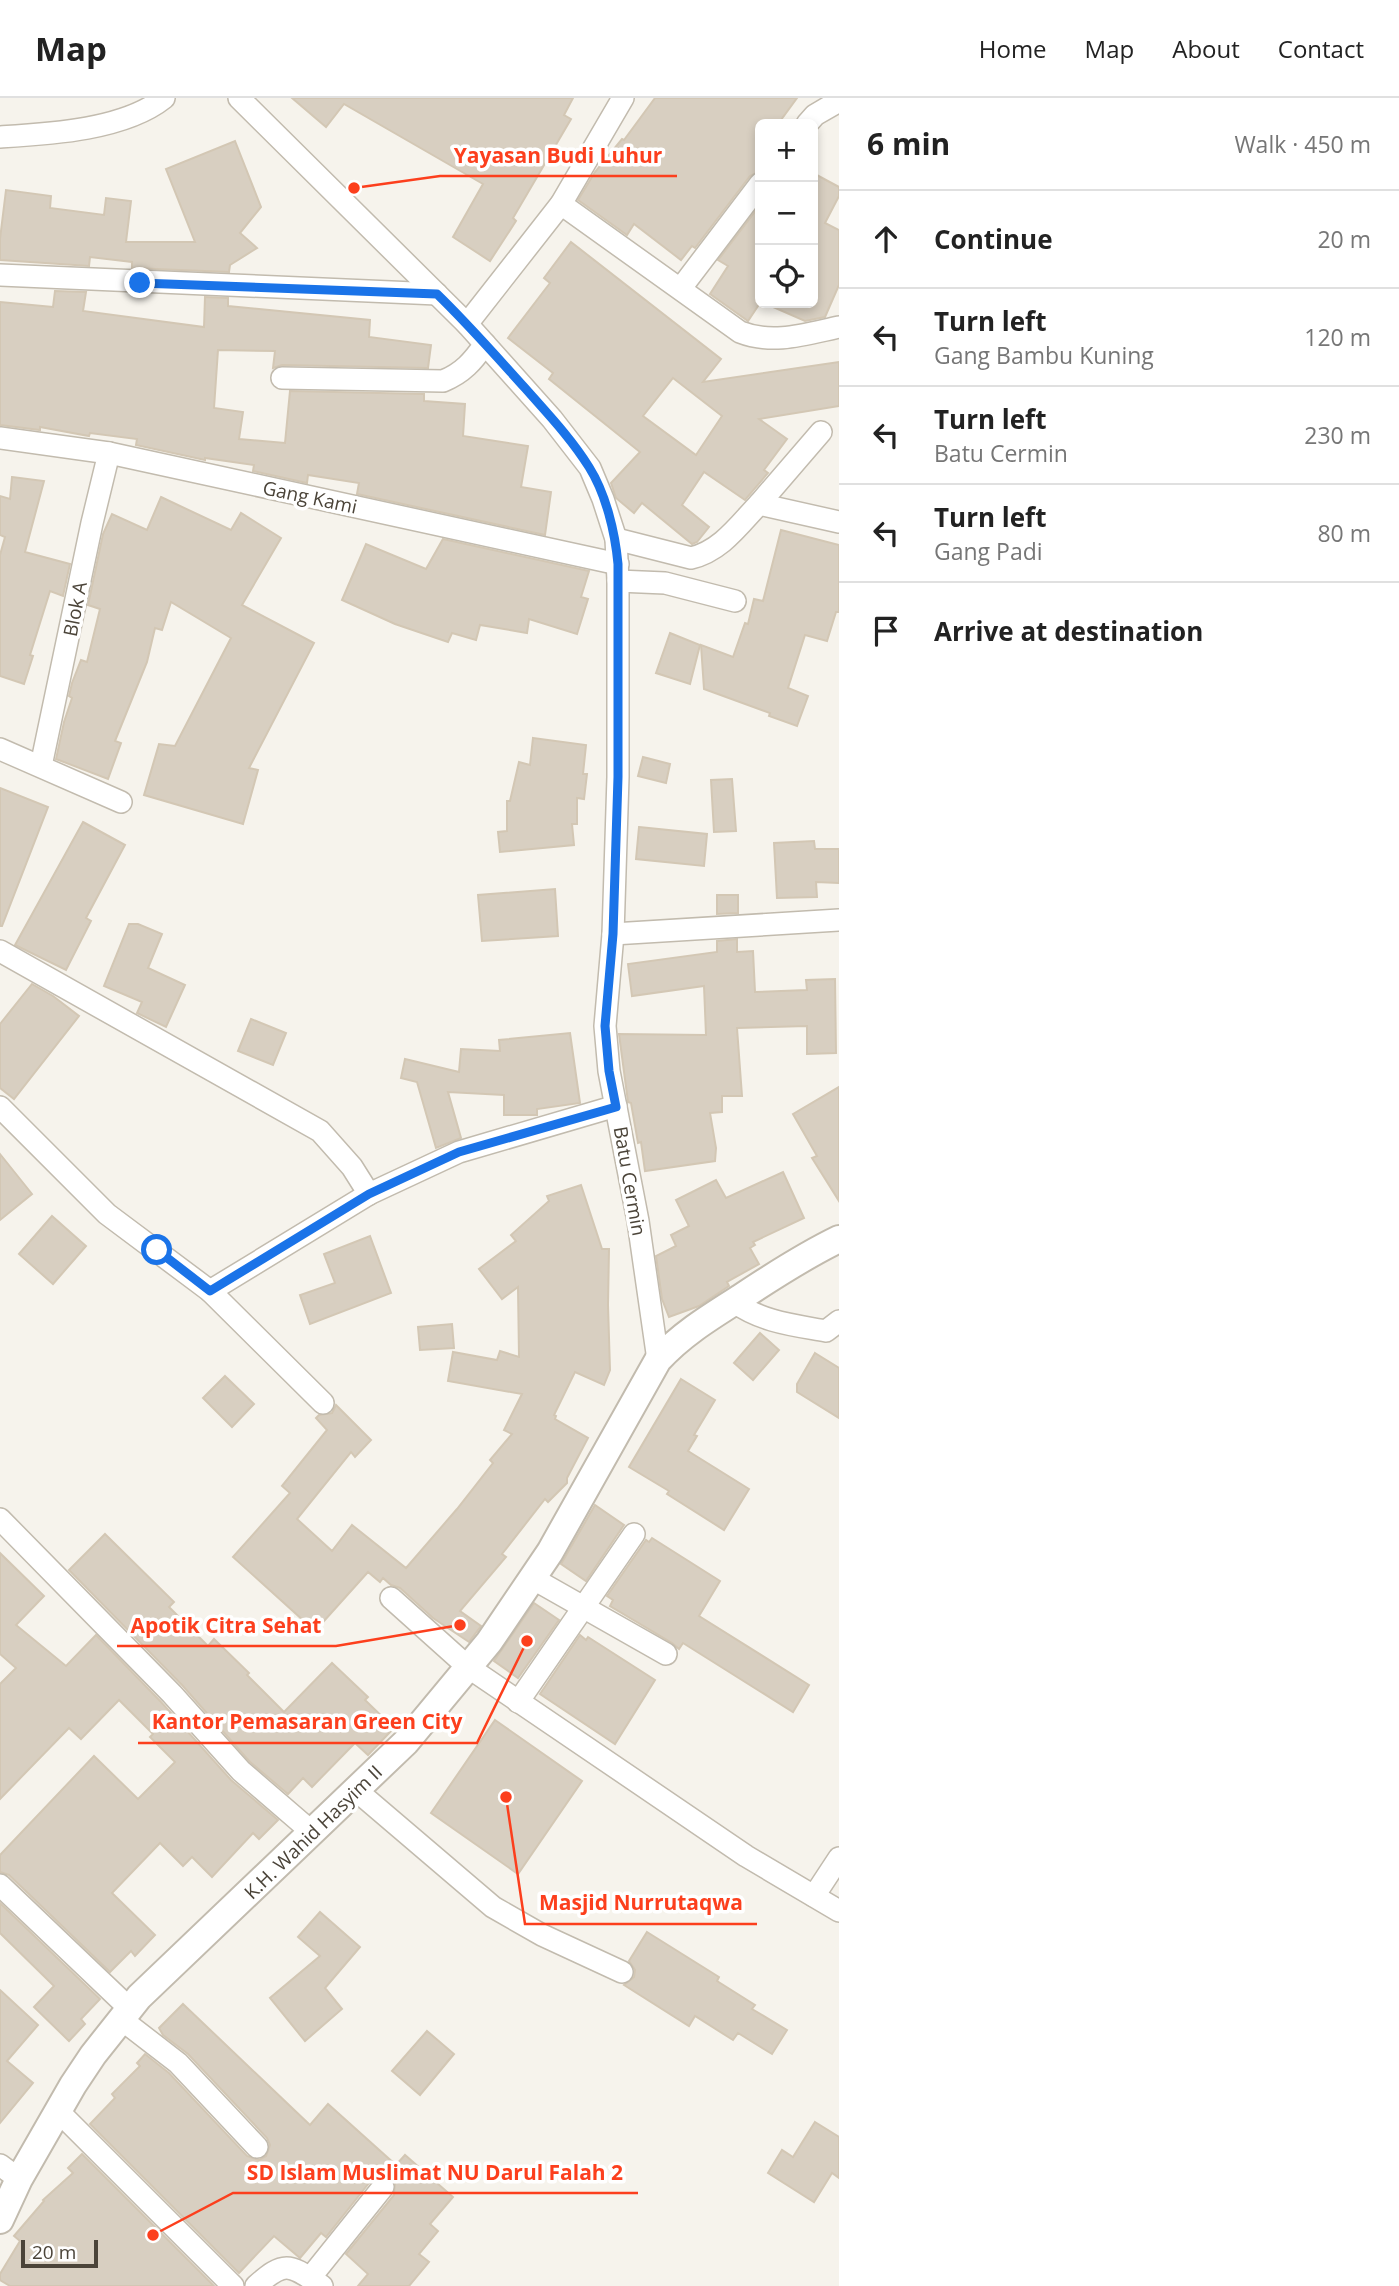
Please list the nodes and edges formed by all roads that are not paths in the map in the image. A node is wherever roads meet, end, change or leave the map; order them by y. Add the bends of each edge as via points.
1 (164, 98) edge
2 (239, 98) edge
3 (623, 98) edge
4 (839, 101) edge
5 (811, 119) edge
6 (0, 137) edge
7 (755, 191) edge
8 (561, 204) junction
9 (0, 275) edge
10 (681, 288) junction
11 (437, 294) junction
12 (467, 324) junction
13 (839, 327) edge
14 (485, 344) junction
15 (282, 378) dead end
16 (821, 432) dead end
17 (0, 438) edge
18 (109, 453) junction
19 (759, 504) junction
20 (839, 522) edge
21 (615, 539) junction
22 (618, 572) junction
23 (735, 601) dead end
24 (0, 749) edge
25 (41, 766) junction
26 (121, 802) dead end
27 (839, 919) edge
28 (613, 934) junction
29 (0, 951) edge
30 (0, 1107) edge
31 (616, 1107) junction
32 (369, 1194) junction
33 (839, 1239) edge
34 (210, 1291) junction
35 (734, 1302) junction
36 (835, 1330) edge
37 (657, 1360) junction
38 (323, 1403) dead end
39 (0, 1519) edge
40 (634, 1534) dead end
41 (532, 1578) junction
42 (391, 1598) dead end
43 (584, 1606) junction
44 (666, 1654) dead end
45 (468, 1667) junction
46 (518, 1702) junction
47 (357, 1791) junction
48 (313, 1833) junction
49 (839, 1858) edge
50 (0, 1885) edge
51 (814, 1896) junction
52 (839, 1911) edge
53 (622, 1972) dead end
54 (125, 2014) junction
55 (59, 2112) junction
56 (257, 2147) dead end
57 (9, 2172) edge
58 (383, 2188) dead end
59 (0, 2220) edge
60 (316, 2282) edge
61 (233, 2286) edge
62 (256, 2286) edge

1 - 6 street via 129,117 92,127
2 - 11 street, Batu Cermin
3 - 8 street
4 - 5 street
7 - 10 street
8 - 10 street
8 - 12 street
9 - 11 street
10 - 13 street via 740,332 756,338 785,338
11 - 12 street, Batu Cermin
12 - 14 street, Batu Cermin
14 - 15 street via 459,375 443,381
14 - 21 street, Batu Cermin via 590,468
16 - 19 street
17 - 18 street, Gang Kami
18 - 22 street, Gang Kami
18 - 25 street, Blok A
19 - 20 street
19 - 21 street via 720,545 701,556 691,558
21 - 22 street, Batu Cermin
22 - 23 street, Gang Kami
22 - 28 street, Batu Cermin
24 - 25 street
25 - 26 street
27 - 28 street
28 - 31 street, Batu Cermin via 605,1026
29 - 32 street via 320,1130
30 - 34 street via 107,1214
31 - 32 street via 459,1152
31 - 37 street, Batu Cermin
32 - 34 street
33 - 35 street, K.H. Wahid Hasyim II
34 - 38 street
35 - 36 street via 763,1319
35 - 37 street, K.H. Wahid Hasyim II via 678,1338
37 - 41 street, K.H. Wahid Hasyim II
39 - 48 street via 241,1771
40 - 43 street
41 - 43 street
41 - 45 street, K.H. Wahid Hasyim II
42 - 45 street
43 - 44 street
43 - 46 street
45 - 46 street
45 - 47 street, K.H. Wahid Hasyim II via 406,1742
46 - 51 street via 746,1856
47 - 48 street, K.H. Wahid Hasyim II
47 - 53 street via 493,1907 542,1936
48 - 54 street, K.H. Wahid Hasyim II
49 - 51 street
50 - 54 street
51 - 52 street
54 - 55 street, K.H. Wahid Hasyim II via 93,2055
54 - 56 street
55 - 57 street, K.H. Wahid Hasyim II
55 - 61 street
57 - 59 street, K.H. Wahid Hasyim II
58 - 60 street
60 - 62 street via 284,2267

